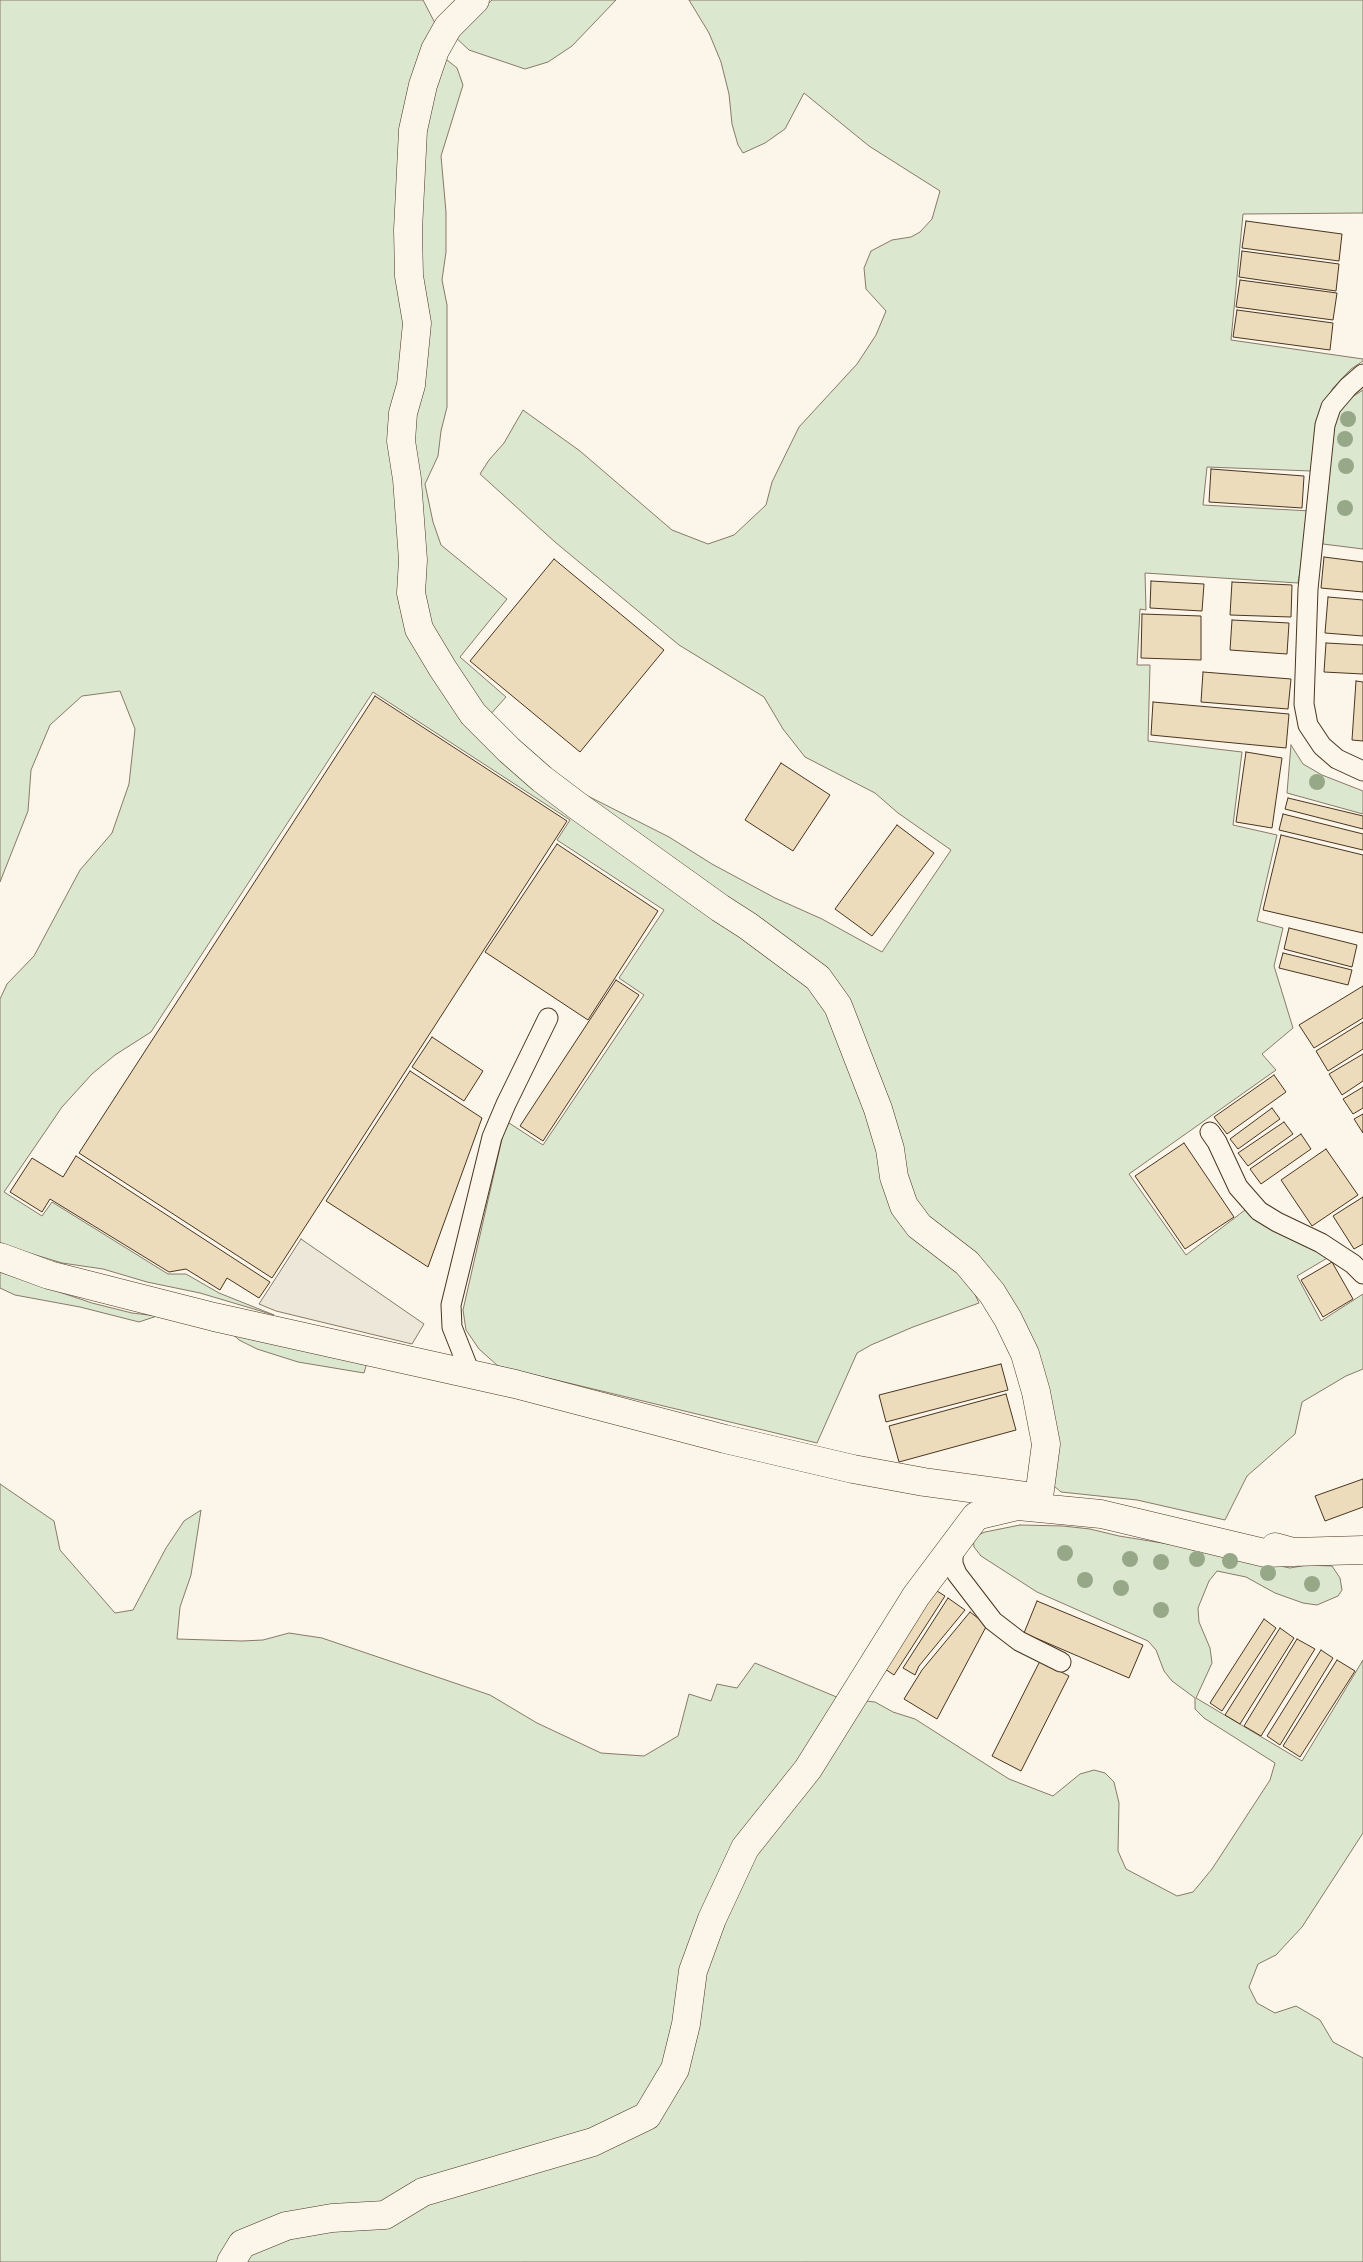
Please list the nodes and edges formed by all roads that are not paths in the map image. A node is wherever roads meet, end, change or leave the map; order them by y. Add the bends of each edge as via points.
1 (475, 0) edge
2 (1363, 374) edge
3 (1363, 771) edge
4 (548, 1018) dead end
5 (1210, 1132) dead end
6 (0, 1257) edge
7 (1363, 1274) edge
8 (471, 1374) junction
9 (1039, 1497) junction
10 (958, 1538) junction
11 (1363, 1550) edge
12 (1293, 1552) junction
13 (1061, 1662) dead end
14 (231, 2262) edge

1 - 9 street via 448,27 436,50 422,85 413,130 408,230 409,276 416,323 411,385 403,413 401,441 413,560 411,593 419,629 474,714 516,756 579,807 818,978 838,1006 878,1109 904,1206 919,1226 967,1263 992,1293 1025,1354 1046,1444
2 - 3 lane via 1331,407 1325,425 1308,589 1304,704 1308,725 1322,746 1337,759
4 - 8 lane via 492,1137 451,1305 452,1327
5 - 7 lane via 1238,1186 1259,1211 1321,1243 1354,1264
6 - 8 street via 49,1274 214,1317
8 - 9 street via 852,1469 986,1492
9 - 12 street via 1110,1505
10 - 12 street via 976,1516 1018,1506 1101,1514 1265,1553
10 - 13 lane via 953,1564 970,1593 993,1621 1019,1641
10 - 14 street via 916,1596 808,1769 745,1848 692,1971 686,2024 675,2069 647,2116 592,2142 423,2192 385,2216 332,2218 286,2226 242,2244
11 - 12 street

